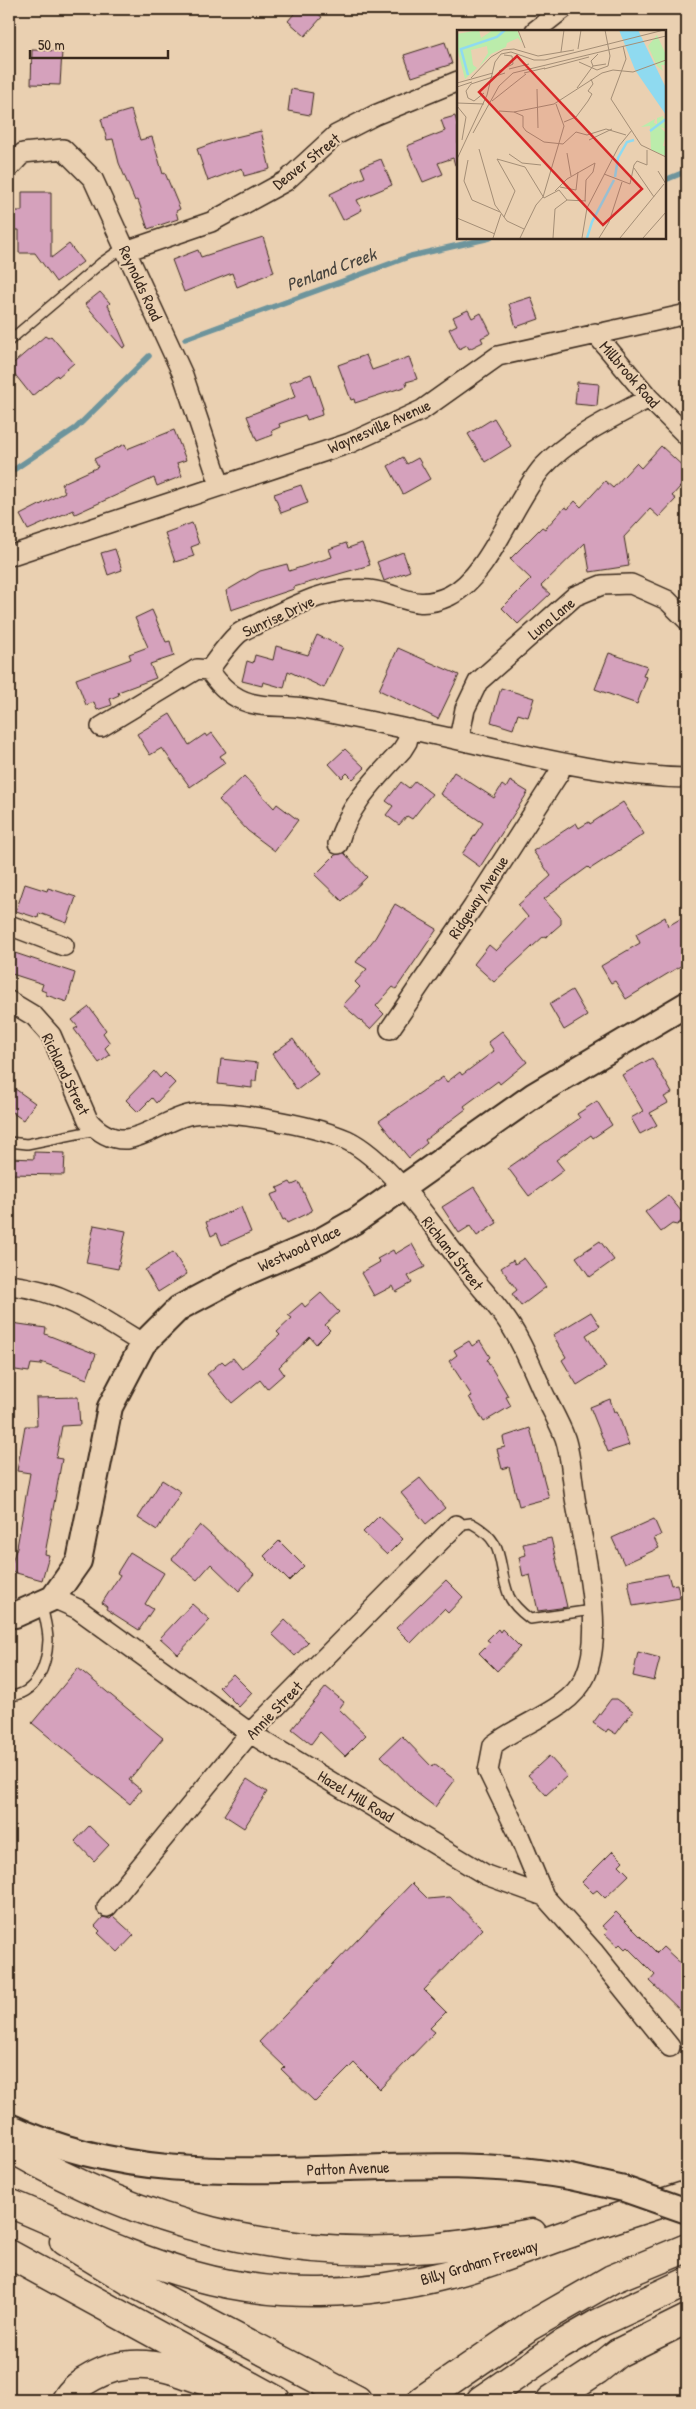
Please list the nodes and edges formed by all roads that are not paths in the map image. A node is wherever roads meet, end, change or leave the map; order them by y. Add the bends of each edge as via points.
1 (563, 9) edge
2 (536, 30) edge
3 (457, 82) edge
4 (9, 168) edge
5 (125, 249) junction
6 (687, 314) edge
7 (595, 332) junction
8 (9, 342) edge
9 (649, 398) junction
10 (687, 436) edge
11 (220, 485) junction
12 (9, 556) edge
13 (687, 620) edge
14 (210, 670) junction
15 (101, 727) dead end
16 (410, 729) junction
17 (459, 739) junction
18 (562, 763) junction
19 (687, 778) edge
20 (338, 844) dead end
21 (9, 925) edge
22 (64, 946) dead end
23 (9, 1001) edge
24 (687, 1004) edge
25 (390, 1029) dead end
26 (96, 1130) junction
27 (9, 1142) edge
28 (402, 1188) junction
29 (9, 1285) edge
30 (143, 1344) junction
31 (456, 1525) joint
32 (47, 1601) junction
33 (592, 1610) junction
34 (9, 1614) edge
35 (9, 1696) edge
36 (250, 1733) junction
37 (544, 1896) junction
38 (107, 1907) dead end
39 (670, 2047) dead end
40 (9, 2126) edge
41 (9, 2147) edge
42 (687, 2195) edge
43 (9, 2203) edge
44 (9, 2208) edge
45 (687, 2211) edge
46 (564, 2236) junction
47 (687, 2248) edge
48 (9, 2254) edge
49 (687, 2282) edge
50 (687, 2319) edge
51 (687, 2333) edge
52 (596, 2370) junction
53 (349, 2396) edge
54 (66, 2400) edge
55 (258, 2400) edge
56 (276, 2400) edge
57 (422, 2400) edge
58 (481, 2400) edge
59 (551, 2400) edge

1 - 2 street
3 - 5 street, Deaver Street via 336,135 286,181 211,222
4 - 5 street, Reynolds Road via 23,153 63,149 92,179
5 - 8 lane via 101,263
5 - 11 street, Reynolds Road via 183,375
6 - 7 street, Waynesville Avenue
7 - 9 street, Millbrook Road
7 - 11 street, Waynesville Avenue via 498,356 422,410 350,443
9 - 10 street, Millbrook Road
9 - 14 street, Sunrise Drive via 587,431 556,454 541,470 479,569 452,595 421,604 385,592 366,590 312,598 239,634
11 - 12 street, Waynesville Avenue
13 - 17 street, Luna Lane via 667,600 631,584 602,585 575,596 478,682 464,709
14 - 15 street via 197,669
14 - 16 street via 219,684 250,703 301,708
16 - 17 street
16 - 20 street via 402,750 350,811
17 - 18 street
18 - 19 street via 622,774
18 - 25 street, Ridgeway Avenue via 559,773 473,907
21 - 22 street
23 - 26 street, Richland Street via 34,1016 51,1035 81,1105
24 - 28 street, Westwood Place via 534,1095
26 - 27 lane via 27,1144
26 - 28 street, Richland Street via 114,1138 128,1138 190,1114 216,1112 256,1118 322,1131 347,1140 373,1156
28 - 30 street, Westwood Place via 320,1241 241,1275 179,1308
28 - 33 street, Richland Street via 514,1331 565,1440
29 - 30 street via 53,1293 90,1310
30 - 32 street, Westwood Place via 110,1407 79,1561
31 - 33 lane via 471,1523 492,1538 510,1596 530,1619
31 - 36 street, Annie Street
32 - 34 street via 15,1615
32 - 35 lane via 48,1639 44,1668 32,1687 17,1696
32 - 36 street, Hazel Mill Road via 78,1610
33 - 37 street, Richland Street via 593,1652 584,1678 570,1698 510,1731 493,1745 488,1771
36 - 37 street, Hazel Mill Road via 486,1875
36 - 38 street, Annie Street
37 - 39 street, Hazel Mill Road
40 - 45 street, Patton Avenue, bridge via 32,2137 109,2160 181,2169 456,2165 533,2170 624,2190
41 - 46 highway via 64,2177 138,2210 211,2232 282,2245 380,2250 431,2248 539,2232
42 - 46 highway, Billy Graham Freeway
43 - 46 highway, Billy Graham Freeway via 163,2267 242,2286 292,2291 342,2293 430,2278 509,2256
44 - 53 highway via 128,2280
47 - 57 highway via 612,2279 530,2326
48 - 56 highway
49 - 58 highway via 597,2324
50 - 52 highway via 618,2353
51 - 52 highway via 624,2362
52 - 59 highway
54 - 55 highway via 92,2376 131,2363 168,2368

